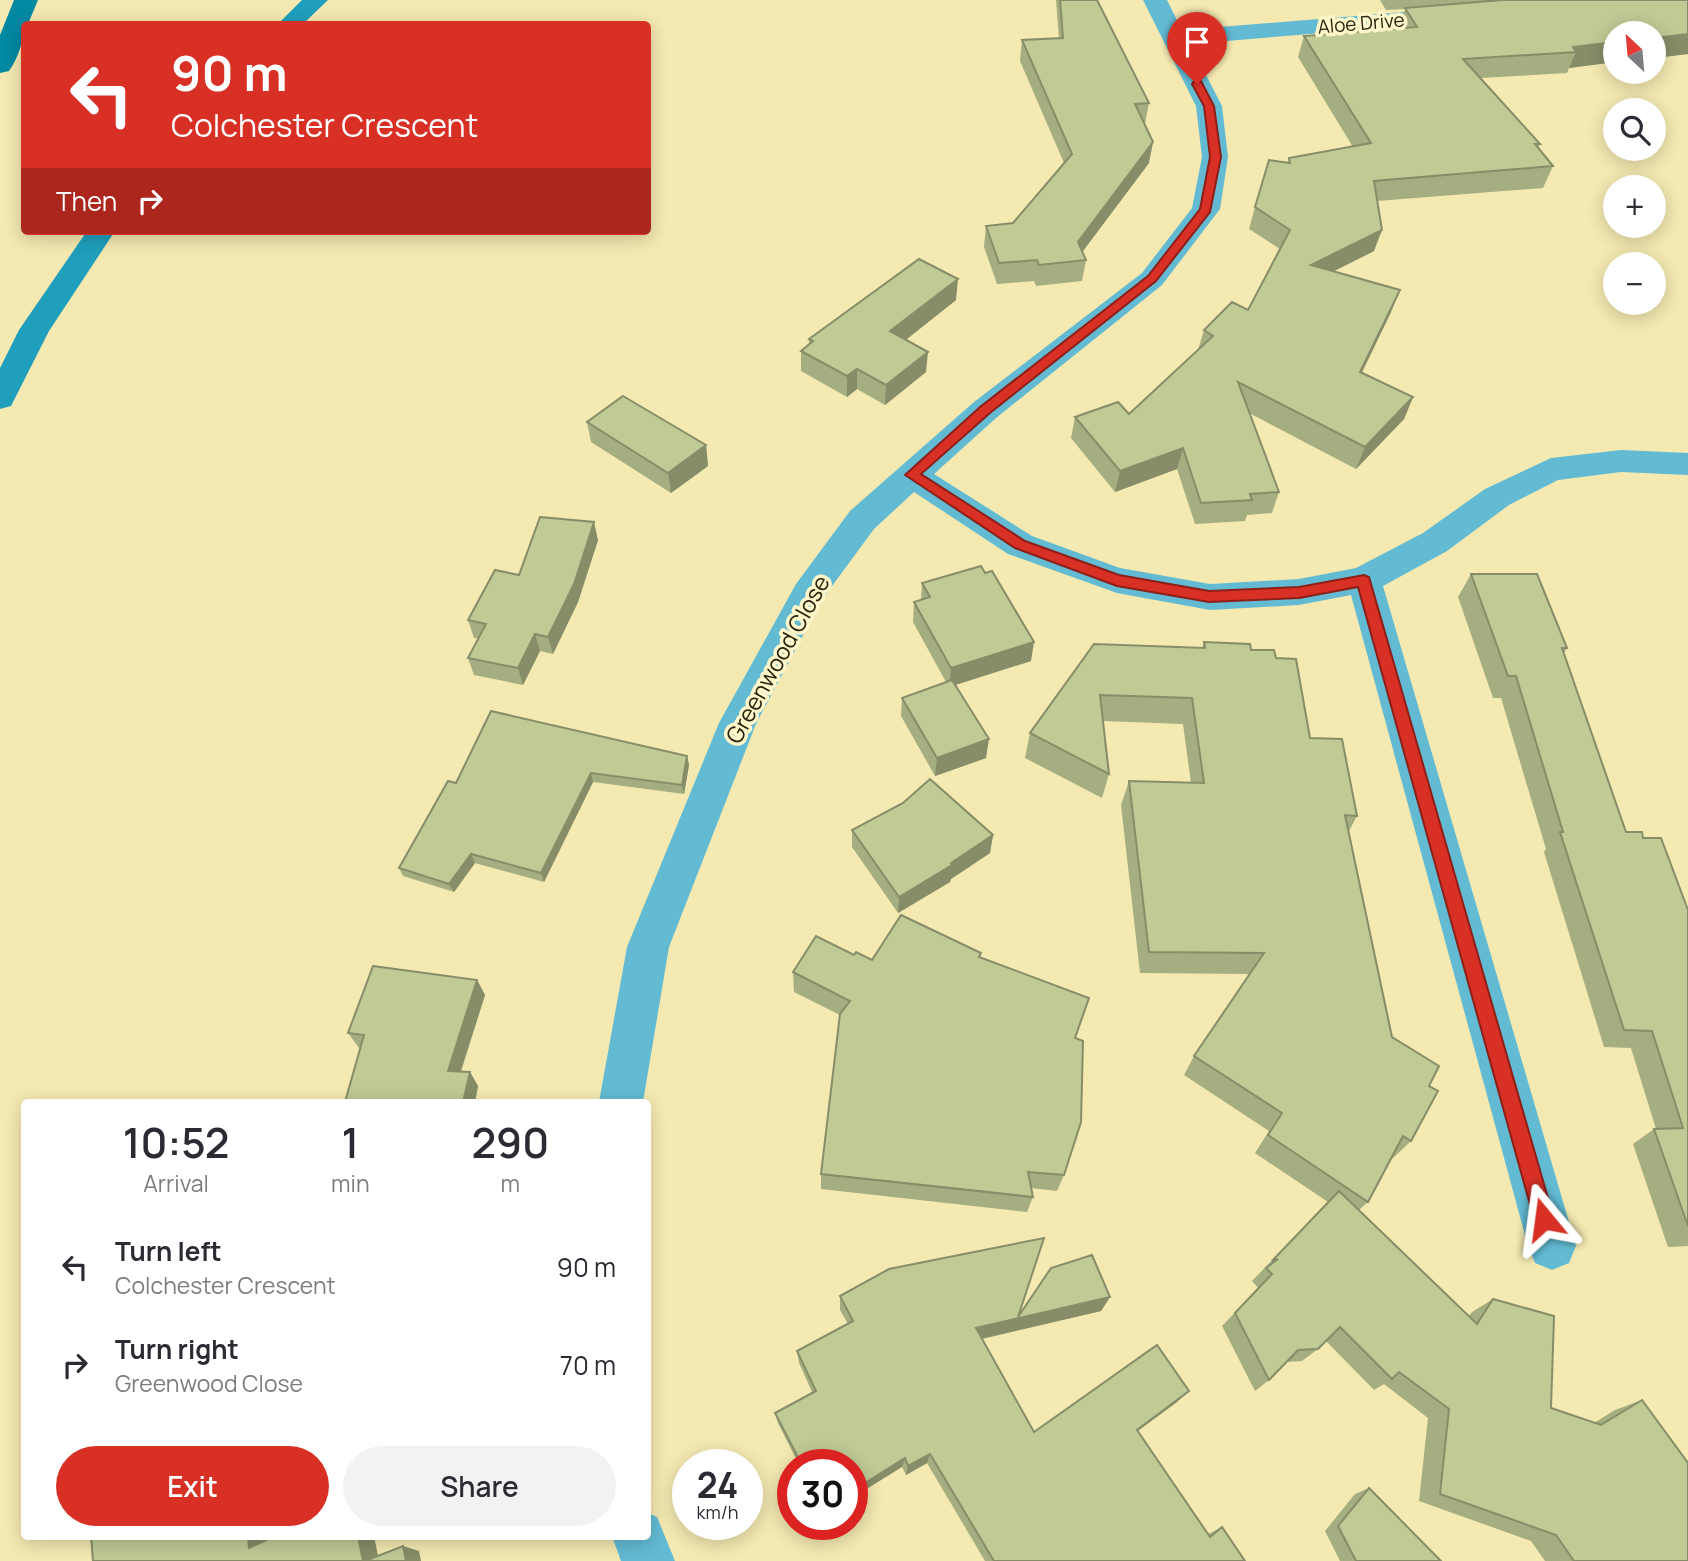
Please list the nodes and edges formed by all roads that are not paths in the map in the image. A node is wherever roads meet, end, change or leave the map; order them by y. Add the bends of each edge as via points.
1 (26, 0) edge
2 (316, 0) edge
3 (1155, 0) edge
4 (1478, 13) edge
5 (293, 21) edge
6 (1174, 38) junction
7 (0, 66) edge
8 (98, 235) edge
9 (0, 399) edge
10 (1688, 464) edge
11 (912, 475) junction
12 (1364, 580) junction
13 (622, 1099) edge
14 (1552, 1246) dead end
15 (640, 1540) edge
16 (648, 1561) edge

1 - 7 main road
2 - 5 street
3 - 6 street, Greenwood Close
4 - 6 street, Aloe Drive
6 - 11 street, Greenwood Close via 1209,106 1216,157 1206,209 1152,279 985,410
8 - 9 street via 34,330
10 - 12 street via 1621,461 1551,469 1497,498 1435,542
11 - 12 street via 1020,544 1117,580 1209,597 1299,592
11 - 13 street, Greenwood Close via 862,520 808,593 738,723 648,947
12 - 14 street
15 - 16 street

